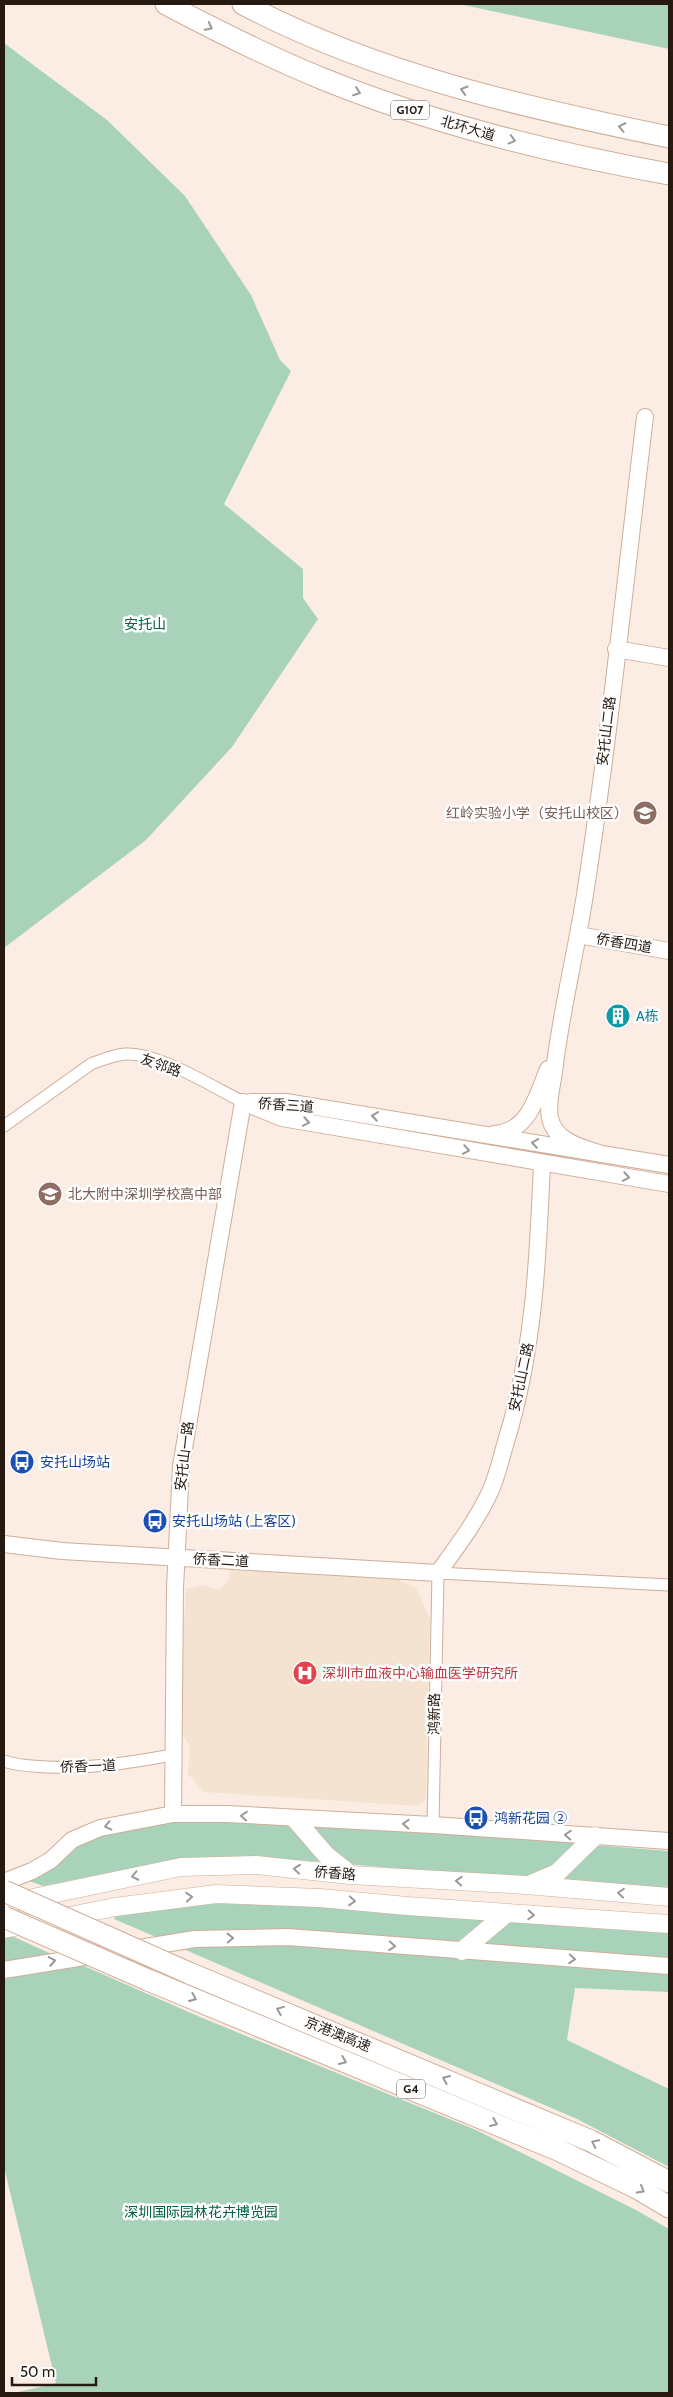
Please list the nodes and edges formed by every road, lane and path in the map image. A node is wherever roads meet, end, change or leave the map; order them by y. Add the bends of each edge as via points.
1 (166, 4) edge
2 (243, 4) edge
3 (271, 4) edge
4 (361, 57) junction
5 (669, 137) edge
6 (669, 174) edge
7 (645, 417) dead end
8 (616, 649) junction
9 (669, 658) edge
10 (578, 935) junction
11 (669, 951) edge
12 (557, 1044) junction
13 (243, 1102) junction
14 (4, 1126) edge
15 (486, 1135) junction
16 (601, 1154) junction
17 (542, 1163) junction
18 (669, 1165) edge
19 (669, 1184) edge
20 (4, 1544) edge
21 (176, 1558) junction
22 (438, 1573) junction
23 (669, 1585) edge
24 (172, 1755) junction
25 (4, 1761) edge
26 (173, 1814) junction
27 (295, 1819) junction
28 (433, 1825) junction
29 (595, 1836) junction
30 (669, 1841) edge
31 (350, 1875) junction
32 (4, 1882) edge
33 (526, 1885) junction
34 (4, 1891) edge
35 (669, 1897) edge
36 (4, 1904) edge
37 (507, 1913) junction
38 (4, 1917) edge
39 (669, 1924) edge
40 (4, 1930) edge
41 (462, 1951) junction
42 (669, 1966) edge
43 (4, 1970) edge
44 (669, 2182) edge
45 (669, 2207) edge

1 -> 6 highway, 北环大道 / G107 via 323,80 412,111 540,147
2 - 4 highway, G107 via 308,36
3 - 4 highway
5 -> 4 highway, G107 via 485,96
7 - 8 street, 安托山二路
8 - 9 street
8 - 10 street, 安托山二路 via 594,836
10 - 11 street, 侨香四道
10 - 12 street, 安托山二路
12 - 15 street via 527,1118 509,1131
12 - 16 street via 550,1102 552,1125 565,1139
13 - 14 street, 友邻路 via 160,1061 125,1054 91,1064
15 -> 13 street, 侨香三道 via 286,1102
13 -> 17 street, 侨香三道 via 282,1118
13 - 21 street, 安托山一路 via 181,1466
16 -> 15 street, 侨香三道
16 - 18 street, 侨香三道
17 -> 19 street, 侨香三道
17 - 22 street, 安托山二路 via 536,1294 529,1345 510,1428 490,1494
20 - 21 street, 侨香二道
21 - 22 street, 侨香二道
21 - 24 street, 安托山一路
22 - 23 street
22 - 28 street, 鸿新路
24 - 25 street, 侨香一道 via 113,1766 22,1765
24 - 26 street, 安托山一路
27 -> 26 street
26 -> 32 street via 100,1828 72,1840 51,1860 32,1871
28 -> 27 street
27 - 31 main road via 326,1855
29 -> 28 street
29 - 30 street
29 - 33 main road via 557,1873
33 -> 31 main road, 侨香路
31 -> 36 main road, 侨香路 via 256,1865 182,1867
35 -> 33 main road, 侨香路
44 -> 34 highway, 京港澳高速 / G4, bridge via 592,2141 190,1973
37 -> 39 main road, 侨香路
40 -> 37 main road, 侨香路 via 115,1907 216,1894 320,1898
37 - 41 main road
38 -> 45 highway, 京港澳高速 / G4, bridge via 558,2150
41 -> 42 street
43 -> 41 street via 195,1939 288,1937

